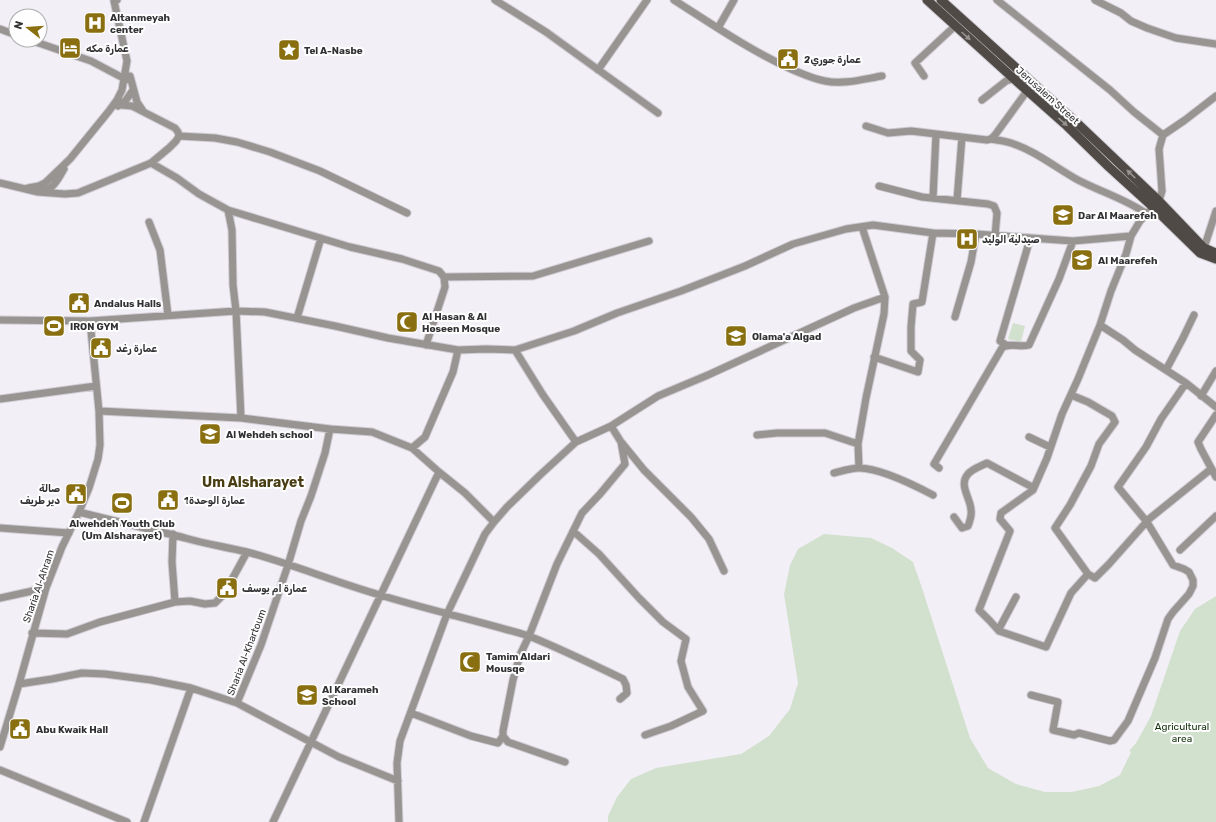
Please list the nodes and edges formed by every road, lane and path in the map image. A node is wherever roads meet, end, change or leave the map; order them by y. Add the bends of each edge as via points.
1 (115, 0) edge
2 (495, 0) edge
3 (647, 0) edge
4 (674, 0) edge
5 (734, 0) edge
6 (927, 0) edge
7 (941, 0) edge
8 (997, 0) edge
9 (1095, 0) edge
10 (955, 26) junction
11 (718, 28) junction
12 (1216, 44) edge
13 (48, 46) edge
14 (598, 70) junction
15 (1020, 71) junction
16 (882, 76) dead end
17 (924, 76) dead end
18 (128, 79) junction
19 (1013, 79) junction
20 (122, 90) junction
21 (133, 90) junction
22 (1027, 91) junction
23 (1216, 96) edge
24 (982, 100) dead end
25 (124, 102) junction
26 (110, 111) junction
27 (143, 111) junction
28 (658, 112) dead end
29 (866, 126) dead end
30 (936, 134) junction
31 (1163, 135) junction
32 (179, 136) junction
33 (962, 138) junction
34 (990, 139) junction
35 (70, 159) junction
36 (151, 163) junction
37 (0, 184) edge
38 (54, 184) junction
39 (879, 186) dead end
40 (23, 189) junction
41 (41, 192) junction
42 (65, 194) junction
43 (932, 198) junction
44 (957, 200) junction
45 (1153, 207) junction
46 (228, 210) junction
47 (1216, 211) edge
48 (407, 213) dead end
49 (149, 222) dead end
50 (862, 227) junction
51 (933, 233) junction
52 (976, 234) junction
53 (995, 236) junction
54 (1131, 236) junction
55 (321, 238) junction
56 (1030, 239) junction
57 (649, 241) dead end
58 (1073, 241) junction
59 (1204, 248) junction
60 (1216, 252) edge
61 (1216, 259) edge
62 (444, 277) junction
63 (885, 297) junction
64 (236, 311) junction
65 (1194, 315) dead end
66 (168, 316) junction
67 (955, 317) dead end
68 (297, 318) junction
69 (0, 320) edge
70 (90, 321) junction
71 (1100, 325) junction
72 (426, 345) junction
73 (1006, 345) junction
74 (458, 350) junction
75 (515, 350) junction
76 (874, 357) junction
77 (1166, 370) junction
78 (1216, 371) edge
79 (1186, 383) junction
80 (96, 386) junction
81 (1071, 395) junction
82 (1201, 396) junction
83 (0, 399) edge
84 (1216, 408) edge
85 (99, 411) junction
86 (1216, 415) edge
87 (241, 418) junction
88 (611, 426) junction
89 (330, 429) junction
90 (757, 435) dead end
91 (1029, 437) dead end
92 (576, 442) junction
93 (621, 442) junction
94 (858, 444) junction
95 (1050, 446) junction
96 (412, 448) junction
97 (859, 468) junction
98 (939, 468) dead end
99 (1211, 469) junction
100 (439, 472) junction
101 (834, 473) dead end
102 (1216, 477) edge
103 (1034, 488) junction
104 (933, 495) dead end
105 (79, 512) junction
106 (1216, 516) edge
107 (954, 517) dead end
108 (494, 522) junction
109 (1147, 522) junction
110 (0, 528) edge
111 (573, 531) junction
112 (69, 533) junction
113 (173, 534) junction
114 (1180, 550) dead end
115 (247, 552) junction
116 (288, 565) junction
117 (724, 571) dead end
118 (1088, 574) junction
119 (46, 588) junction
120 (382, 596) junction
121 (1016, 597) dead end
122 (0, 598) edge
123 (176, 602) junction
124 (447, 614) junction
125 (998, 631) junction
126 (32, 633) junction
127 (529, 636) junction
128 (19, 684) junction
129 (191, 688) junction
130 (1031, 695) dead end
131 (620, 699) dead end
132 (237, 703) junction
133 (411, 713) junction
134 (645, 735) dead end
135 (503, 736) junction
136 (311, 742) junction
137 (0, 747) edge
138 (565, 762) dead end
139 (0, 770) edge
140 (398, 781) junction
141 (128, 822) edge
142 (144, 822) edge
143 (273, 822) edge
144 (400, 822) edge

1 - 18 street via 128,61
2 - 14 street via 546,32
3 - 14 street
4 - 11 street
5 - 11 street
6 - 10 main road, Jerusalem Street
7 - 15 main road, Jerusalem Street
8 - 31 street
9 - 12 street via 1147,28 1176,38
10 - 17 street via 915,63
10 -> 19 main road, Jerusalem Street
11 - 16 street via 750,49 812,78 826,82 853,82
13 - 18 street via 91,61
14 - 28 street
15 - 19 street
45 -> 15 main road, Jerusalem Street via 1078,123
18 - 20 street
18 - 21 street
19 - 22 main road, Jerusalem Street
19 - 24 street via 1006,81
20 - 25 street
20 - 26 street
21 - 25 street
21 - 27 street
22 - 34 street
22 -> 45 main road, Jerusalem Street
23 - 31 street
25 - 26 street
25 - 27 street
26 - 35 street
27 - 32 street via 175,128
29 - 30 street via 888,133 911,131
30 - 33 street
30 - 43 street
31 - 45 street via 1159,149 1162,191
32 - 36 street
32 - 48 street via 216,138 270,152 320,171
33 - 34 street
33 - 44 street
34 - 45 street via 1010,142 1023,148 1104,192 1126,201
35 - 38 street
35 - 40 street via 44,183
36 - 42 street via 78,193
36 - 46 street
37 - 40 street
38 - 41 street
38 - 42 street
39 - 43 street
40 - 41 street
41 - 42 street
43 - 44 street
44 - 53 street via 994,206 997,213
45 - 54 street
45 - 59 main road
45 - 61 main road via 1200,253
46 - 55 street
46 - 64 street via 232,230
47 - 59 street
49 - 66 street via 160,250
50 - 51 street via 873,225
50 - 63 street
50 - 75 street via 794,244 681,292
51 - 52 street
51 - 76 street via 922,302 913,304 911,351 920,360 918,372
52 - 53 street
52 - 67 street via 971,262
53 - 56 street
54 - 58 street
54 - 71 street
55 - 62 street via 402,259 439,271
55 - 68 street
56 - 58 street
56 - 73 street via 1000,341
57 - 62 street via 533,276
58 - 73 street via 1029,345
59 - 60 main road
62 - 72 street via 444,287
63 - 76 street via 884,314
63 - 88 street via 854,308 658,396
64 - 66 street
64 - 68 street via 265,312
64 - 87 street
65 - 77 street
66 - 70 street
68 - 72 street
69 - 70 street
70 - 80 street, Sharia Al-Ahram
71 - 77 street
71 - 81 street
72 - 74 street
73 - 98 street via 934,464
74 - 75 street
74 - 96 street via 453,372 425,437
75 - 92 street
76 - 94 street
77 - 79 street
78 - 82 street
79 - 82 street
79 - 109 street via 1118,487
80 - 83 street
80 - 85 street, Sharia Al-Ahram
81 - 95 street
81 - 118 street via 1112,416 1115,422 1099,444 1087,473 1055,528
82 - 84 street
85 - 87 street
85 - 105 street, Sharia Al-Ahram via 98,459
86 - 99 street via 1198,442
87 - 89 street
88 - 92 street
88 - 93 street
89 - 96 street via 372,432
89 - 116 street, Sharia Al-Khartoum via 325,453
90 - 94 street via 825,433
91 - 95 street
92 - 108 street
93 - 111 street via 625,464 582,513
93 - 117 street via 709,539
94 - 97 street
95 - 103 street
96 - 100 street
97 - 101 street
97 - 104 street via 911,483
99 - 102 street
99 - 109 street
100 - 108 street
100 - 120 street
103 - 107 street via 987,463 968,474 964,480 972,510 968,526 962,528
103 - 125 street via 1000,515 1000,519 1010,531 979,610
105 - 112 street, Sharia Al-Ahram
105 - 113 street
106 - 114 street
108 - 124 street via 485,534
109 - 118 street via 1095,578
109 - 130 street via 1173,565 1189,572 1193,586 1168,620 1128,721 1114,740 1110,741 1053,730 1058,702
110 - 112 street
111 - 127 street via 557,564
111 - 134 street via 599,554 663,622 686,639 682,661 688,687 703,711
112 - 119 street, Sharia Al-Ahram
113 - 115 street
113 - 123 street via 172,562
115 - 116 street
115 - 123 street via 224,594 215,603
116 - 120 street
116 - 132 street, Sharia Al-Khartoum
118 - 125 street via 1071,594 1046,647
119 - 122 street
119 - 126 street, Sharia Al-Ahram
120 - 124 street
120 - 136 street
121 - 125 street
123 - 126 street via 100,622 67,634
124 - 127 street
124 - 133 street
126 - 128 street, Sharia Al-Ahram
127 - 131 street via 623,679 627,693
127 - 135 street via 512,680
128 - 129 street, Sharia Al-Khartoum via 82,673 151,680
128 - 137 street, Sharia Al-Ahram
129 - 132 street, Sharia Al-Khartoum
129 - 142 street
132 - 136 street
133 - 135 street via 471,736 498,743
133 - 140 street via 400,741
135 - 138 street via 511,744
136 - 140 street via 339,757
136 - 143 street
139 - 141 street
140 - 144 street

